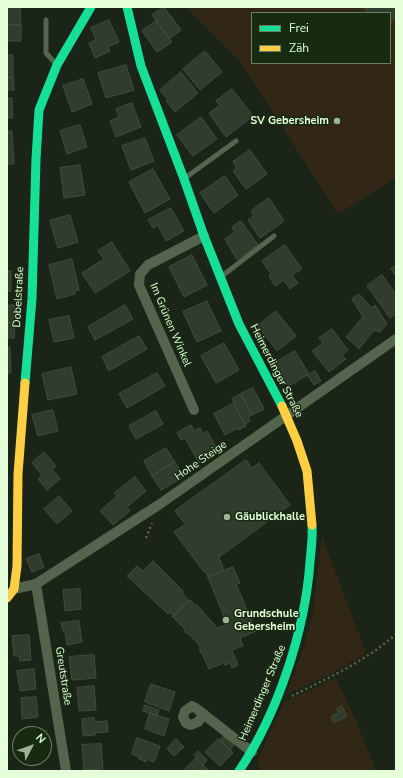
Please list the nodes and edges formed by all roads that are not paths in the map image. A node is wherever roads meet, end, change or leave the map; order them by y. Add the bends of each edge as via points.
1 (91, 7) edge
2 (127, 7) edge
3 (46, 20) dead end
4 (57, 65) junction
5 (236, 141) dead end
6 (184, 179) junction
7 (204, 236) junction
8 (274, 236) dead end
9 (221, 276) junction
10 (396, 339) edge
11 (194, 410) dead end
12 (286, 416) junction
13 (36, 584) junction
14 (14, 589) junction
15 (7, 598) edge
16 (204, 714) dead end
17 (252, 752) junction
18 (66, 771) edge
19 (239, 771) edge

1 - 4 street, Dobelstraße
2 - 6 street, Heimerdinger Straße via 141,66
3 - 4 lane via 46,53
4 - 14 street, Dobelstraße via 39,110 32,299 18,474 17,566
5 - 6 lane
6 - 7 street, Heimerdinger Straße
7 - 9 street, Heimerdinger Straße
7 - 11 street, Im Grünen Winkel via 148,265 140,274 140,285
8 - 9 lane
9 - 12 street, Heimerdinger Straße via 240,324
10 - 12 street, Hohe Steige
12 - 13 street, Hohe Steige via 160,504
12 - 17 street, Heimerdinger Straße via 307,471 312,531 308,588 297,642 276,700
13 - 14 street, Hohe Steige
13 - 18 street, Greutstraße
14 - 15 street
16 - 17 street, Heimerdinger Straße
17 - 19 street, Heimerdinger Straße

